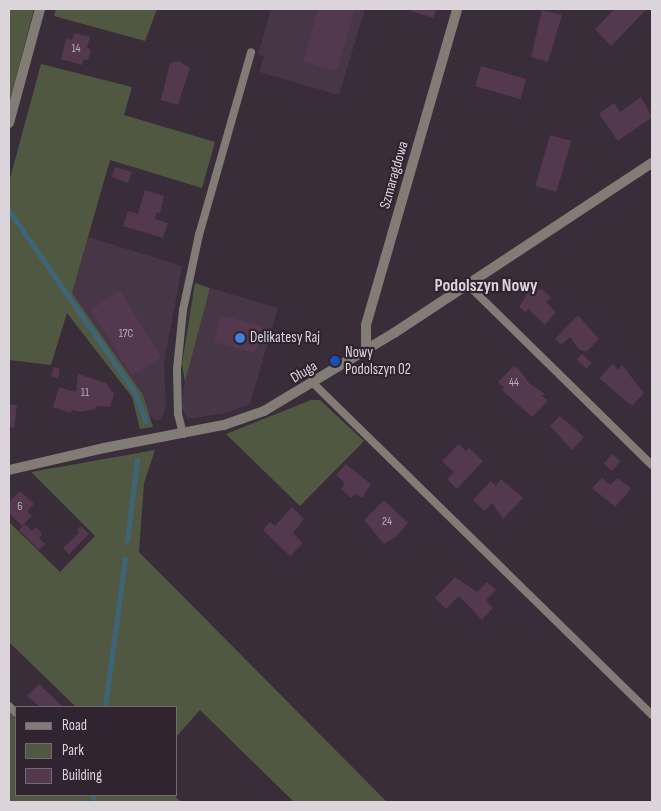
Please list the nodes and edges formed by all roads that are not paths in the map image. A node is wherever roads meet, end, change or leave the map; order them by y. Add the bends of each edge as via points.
1 (40, 9) edge
2 (458, 9) edge
3 (251, 52) dead end
4 (9, 123) edge
5 (652, 163) edge
6 (468, 285) junction
7 (366, 350) junction
8 (314, 384) junction
9 (183, 434) junction
10 (652, 465) edge
11 (9, 470) edge
12 (652, 715) edge

1 - 4 street
2 - 7 street, Szmaragdowa via 366,325
3 - 9 lane via 199,235 183,310 177,369 178,414
5 - 6 street, Długa
6 - 7 street, Długa
6 - 10 lane
7 - 8 street, Długa
8 - 9 street, Długa via 246,418
8 - 12 lane
9 - 11 street, Długa

